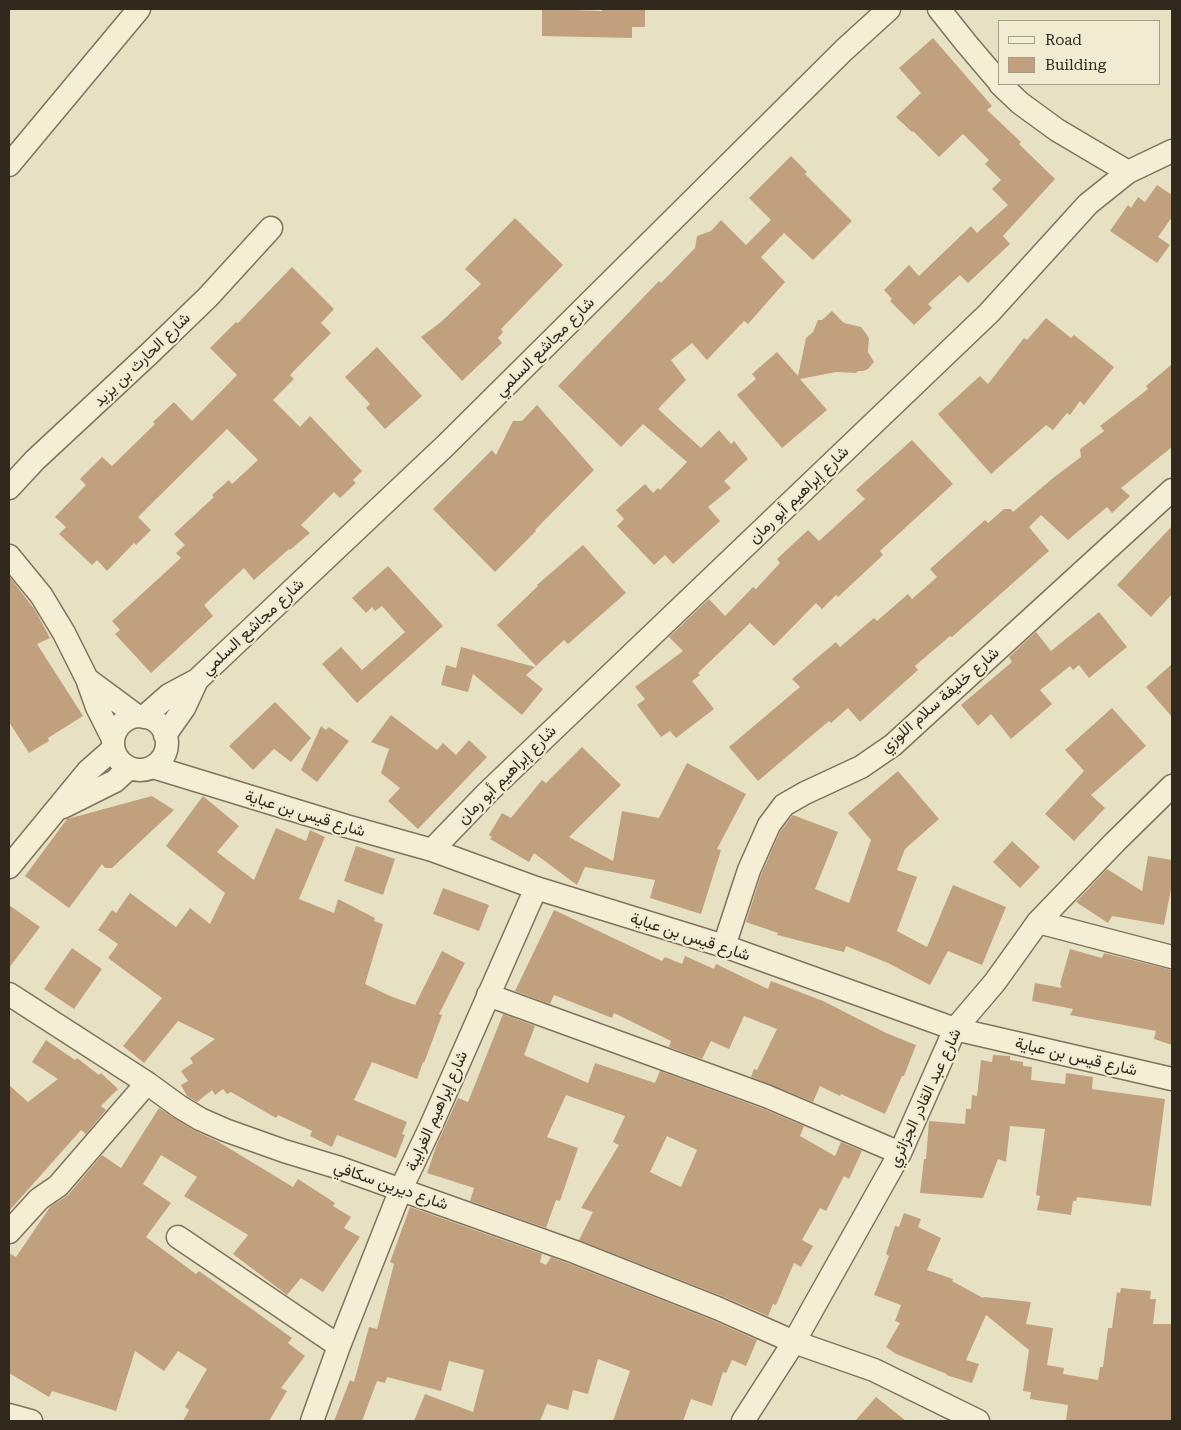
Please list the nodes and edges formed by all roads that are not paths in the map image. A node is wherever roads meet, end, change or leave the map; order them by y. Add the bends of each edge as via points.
1 (140, 9) edge
2 (889, 9) edge
3 (939, 9) edge
4 (998, 81) edge
5 (1002, 85) edge
6 (1172, 151) edge
7 (9, 165) edge
8 (1128, 172) junction
9 (271, 228) dead end
10 (9, 488) edge
11 (1172, 490) edge
12 (9, 556) edge
13 (87, 679) junction
14 (197, 680) junction
15 (141, 717) junction
16 (166, 740) junction
17 (113, 744) junction
18 (153, 767) junction
19 (129, 768) junction
20 (210, 785) junction
21 (1172, 786) edge
22 (56, 811) junction
23 (432, 850) junction
24 (9, 867) edge
25 (536, 888) junction
26 (1038, 922) junction
27 (724, 946) junction
28 (1172, 957) edge
29 (9, 994) edge
30 (488, 995) junction
31 (955, 1029) junction
32 (1172, 1079) edge
33 (147, 1083) junction
34 (900, 1153) junction
35 (401, 1189) junction
36 (9, 1232) edge
37 (178, 1237) dead end
38 (794, 1342) junction
39 (339, 1346) junction
40 (9, 1415) edge
41 (31, 1421) edge
42 (312, 1421) edge
43 (744, 1421) edge
44 (978, 1421) edge

1 - 7 street
2 - 14 street, شارع مجاشع السلمي via 445,446
3 - 4 street
5 - 8 street via 1020,103 1058,130
6 - 8 street, شارع إبراهيم أبو رمان
8 - 23 street, شارع إبراهيم أبو رمان via 1088,204 989,313 488,792
9 - 10 street, شارع الحارث بن يزيد via 202,303
11 - 27 street, شارع خليفة سلام اللوزي via 893,745 784,805 769,825 749,870
12 - 13 street via 41,595
13 - 15 street
13 - 17 street
14 - 15 street, شارع مجاشع السلمي via 169,695
14 - 16 street, شارع مجاشع السلمي
15 - 16 street via 158,723
15 - 17 street via 121,723
16 - 18 street via 163,758
16 - 20 street, شارع قيس بن عباية
17 - 19 street via 118,761
17 - 22 street
18 - 19 street
18 - 20 street, شارع قيس بن عباية
19 - 22 street via 115,781
20 - 23 street, شارع قيس بن عباية
21 - 26 street, شارع عبد القادر الجزائري
22 - 24 street
23 - 25 street, شارع قيس بن عباية
25 - 27 street, شارع قيس بن عباية
25 - 30 street, شارع إبراهيم الغرايبة
26 - 28 street
26 - 31 street, شارع عبد القادر الجزائري via 995,982
27 - 31 street, شارع قيس بن عباية
29 - 33 street, شارع ديرين سكافي
30 - 34 street via 766,1096
30 - 35 street, شارع إبراهيم الغرايبة
31 - 32 street, شارع قيس بن عباية
31 - 34 street, شارع عبد القادر الجزائري
33 - 35 street, شارع ديرين سكافي via 200,1119 226,1130
33 - 36 street via 58,1186 39,1199
34 - 38 street, شارع عبد القادر الجزائري
35 - 38 street, شارع ديرين سكافي via 574,1252
35 - 39 street, شارع إبراهيم الغرايبة
37 - 39 street
38 - 43 street, شارع عبد القادر الجزائري
38 - 44 street, شارع ديرين سكافي via 874,1370
39 - 42 street, شارع إبراهيم الغرايبة
40 - 41 street

